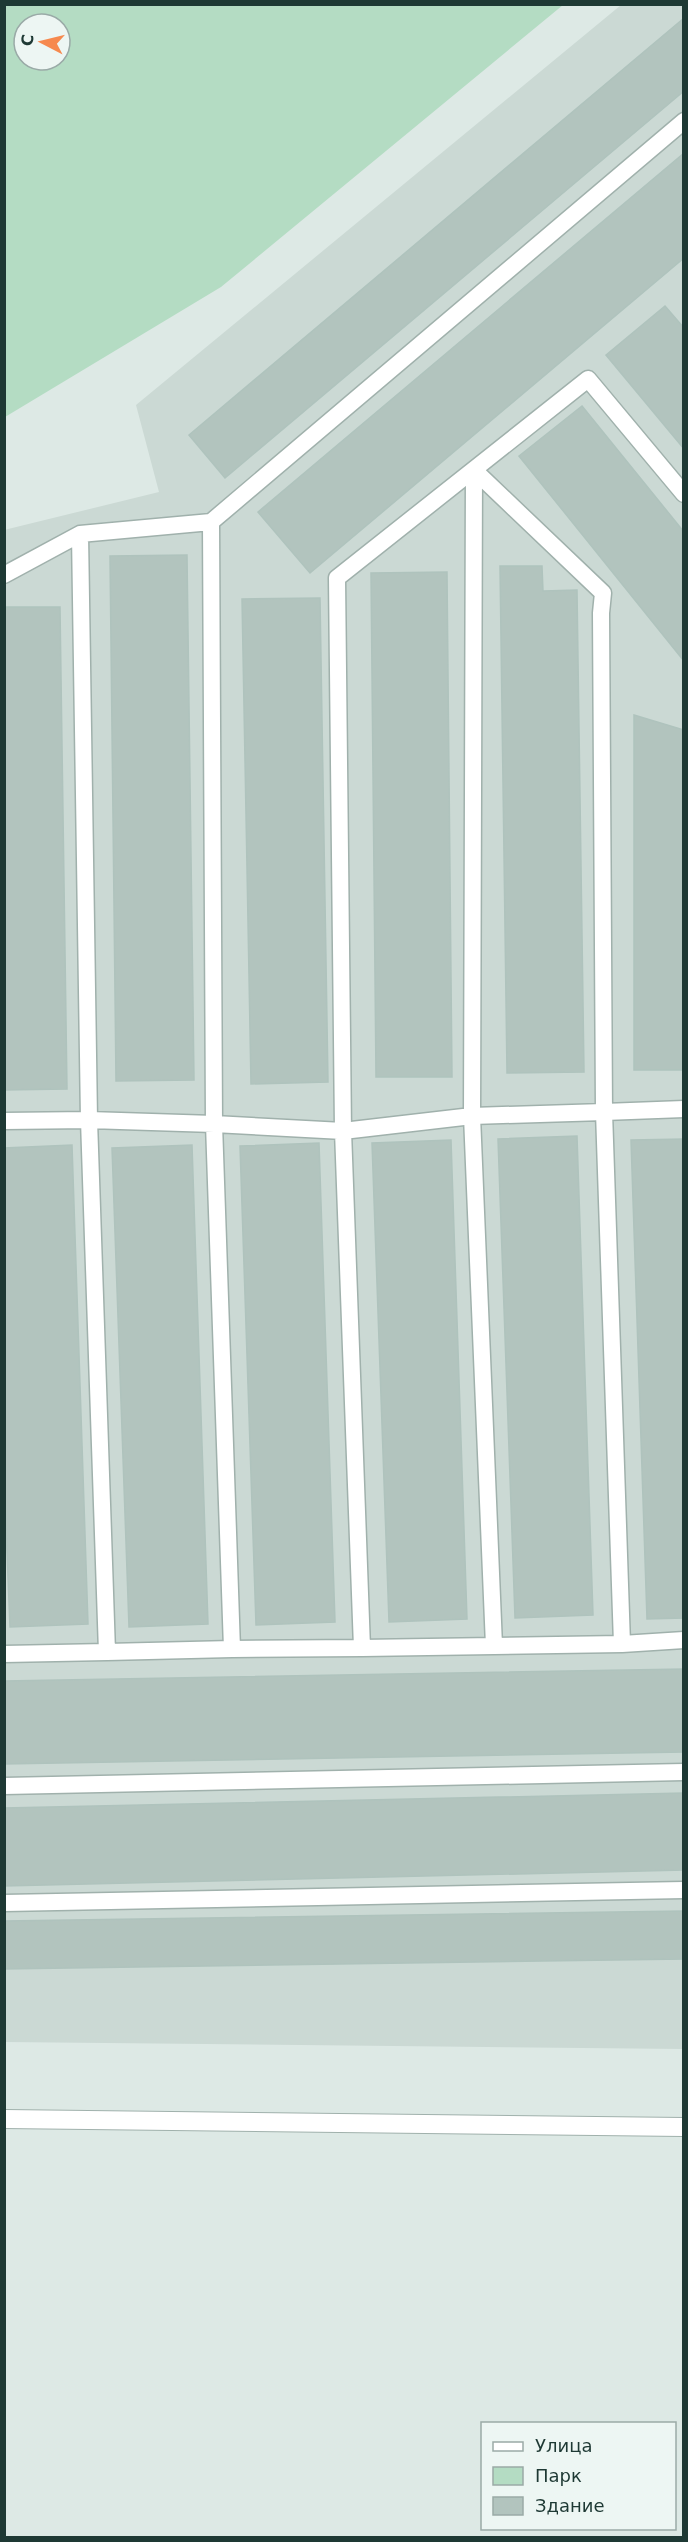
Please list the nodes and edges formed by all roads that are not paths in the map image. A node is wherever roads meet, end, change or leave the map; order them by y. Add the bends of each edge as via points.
1 (684, 122) edge
2 (474, 470) junction
3 (684, 494) edge
4 (211, 522) junction
5 (80, 534) junction
6 (4, 575) edge
7 (684, 1109) edge
8 (604, 1112) junction
9 (472, 1116) junction
10 (89, 1120) junction
11 (4, 1121) edge
12 (214, 1124) junction
13 (343, 1131) junction
14 (684, 1640) edge
15 (622, 1644) junction
16 (494, 1646) junction
17 (362, 1648) junction
18 (232, 1649) junction
19 (107, 1652) junction
20 (4, 1653) edge
21 (684, 1772) edge
22 (4, 1786) edge
23 (684, 1890) edge
24 (4, 1903) edge
25 (4, 2119) edge
26 (684, 2127) edge

1 - 4 lane
2 - 3 lane via 588,379
2 - 8 lane via 603,592
2 - 9 lane
2 - 13 lane via 337,578
4 - 5 lane
4 - 12 lane
5 - 6 lane
5 - 10 lane
7 - 8 lane
8 - 9 lane
8 - 15 lane
9 - 13 lane
9 - 16 lane
10 - 11 lane
10 - 12 lane
10 - 19 lane
12 - 13 lane
12 - 18 lane
13 - 17 lane
14 - 15 lane
15 - 16 lane
16 - 17 lane
17 - 18 lane
18 - 19 lane
19 - 20 lane
21 - 22 lane
23 - 24 lane
25 - 26 street

